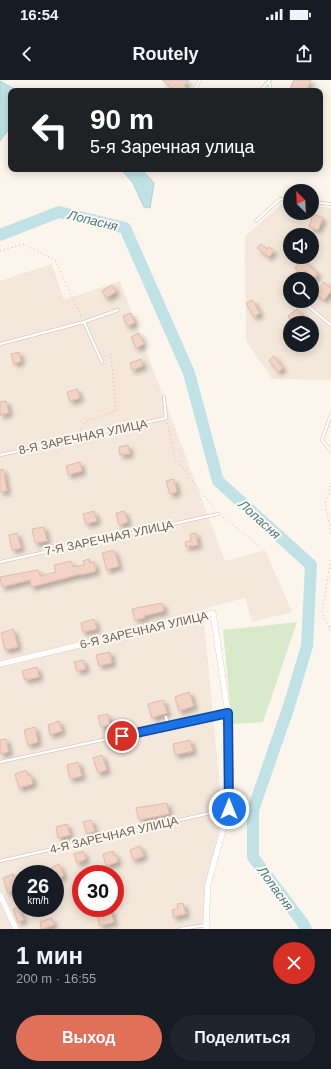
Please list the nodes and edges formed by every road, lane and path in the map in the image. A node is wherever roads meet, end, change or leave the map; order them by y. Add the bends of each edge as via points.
1 (283, 199) edge
2 (319, 203) edge
3 (331, 204) edge
4 (256, 221) dead end
5 (0, 251) edge
6 (310, 308) edge
7 (118, 310) dead end
8 (84, 322) junction
9 (331, 325) edge
10 (0, 344) edge
11 (100, 356) junction
12 (102, 362) dead end
13 (164, 397) dead end
14 (331, 414) edge
15 (166, 418) junction
16 (77, 438) junction
17 (331, 451) edge
18 (0, 455) edge
19 (331, 486) edge
20 (218, 514) junction
21 (331, 533) edge
22 (260, 547) dead end
23 (331, 560) edge
24 (0, 562) edge
25 (331, 633) edge
26 (0, 664) edge
27 (228, 713) junction
28 (166, 716) dead end
29 (168, 726) junction
30 (0, 762) edge
31 (229, 809) junction
32 (0, 861) edge
33 (0, 895) edge
34 (207, 927) edge
35 (16, 929) edge
36 (180, 929) edge

1 - 4 lane via 280,199
2 - 3 lane
5 - 8 path via 23,244 56,260
6 - 9 lane
7 - 8 lane
8 - 10 lane
8 - 11 lane
11 - 12 lane
11 - 16 path via 111,355 116,411 85,422
13 - 15 lane
14 - 17 lane via 322,440
15 - 16 lane, 8-Я ЗАРЕЧНАЯ УЛИЦА
15 - 20 path via 175,458
16 - 18 lane, 8-Я ЗАРЕЧНАЯ УЛИЦА
19 - 21 path via 325,503
20 - 22 path
20 - 24 lane, 7-Я ЗАРЕЧНАЯ УЛИЦА
23 - 25 path via 322,611
26 - 27 street, 6-Я ЗАРЕЧНАЯ УЛИЦА via 213,613
27 - 29 lane
27 - 31 street
28 - 29 lane
29 - 30 lane
31 - 32 lane, 4-Я ЗАРЕЧНАЯ УЛИЦА
31 - 34 street via 208,884
33 - 35 street
34 - 36 lane

